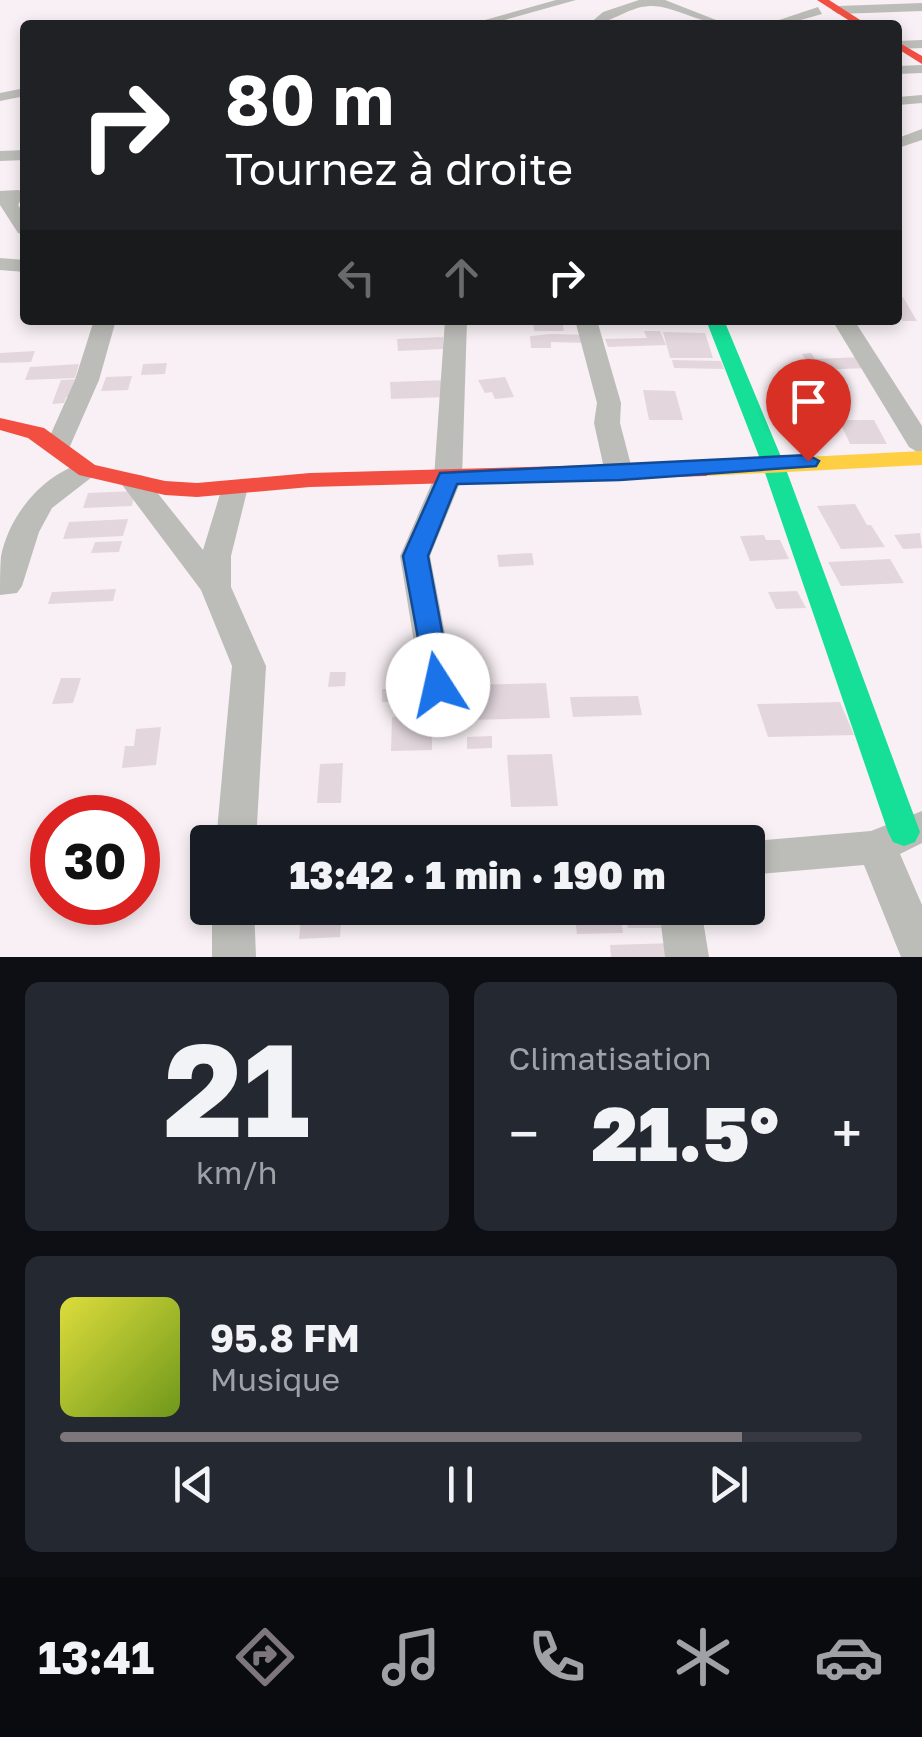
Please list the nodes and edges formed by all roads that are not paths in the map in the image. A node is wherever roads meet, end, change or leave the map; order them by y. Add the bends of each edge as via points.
1 (570, 0) edge
2 (804, 0) edge
3 (652, 1) edge
4 (922, 7) edge
5 (829, 12) edge
6 (492, 20) edge
7 (600, 20) edge
8 (708, 20) edge
9 (793, 20) edge
10 (14, 195) edge
11 (20, 222) edge
12 (103, 325) edge
13 (456, 325) edge
14 (587, 325) edge
15 (717, 325) edge
16 (846, 325) edge
17 (0, 424) edge
18 (58, 446) junction
19 (922, 448) edge
20 (922, 458) edge
21 (773, 464) junction
22 (87, 470) junction
23 (620, 473) junction
24 (448, 478) junction
25 (134, 482) junction
26 (234, 487) junction
27 (6, 586) dead end
28 (215, 588) junction
29 (438, 685) dead end
30 (237, 825) edge
31 (901, 835) edge
32 (765, 855) edge
33 (233, 925) edge
34 (682, 925) edge
35 (922, 955) edge
36 (234, 957) edge
37 (687, 957) edge

1 - 6 street
2 - 5 street
3 - 7 street
3 - 8 street
4 - 5 street
5 - 9 street
10 - 11 street via 9,205
12 - 18 street
13 - 24 street
14 - 23 street
15 - 21 street
16 - 19 street
17 - 18 street
18 - 22 street
20 - 21 street
21 - 23 street
21 - 31 street
22 - 25 street
22 - 27 street via 47,492
23 - 24 street
24 - 26 street
24 - 29 street via 416,556
25 - 26 street
25 - 28 street
26 - 28 street
28 - 30 street via 249,666
31 - 32 street
31 - 35 street
33 - 36 street
34 - 37 street

